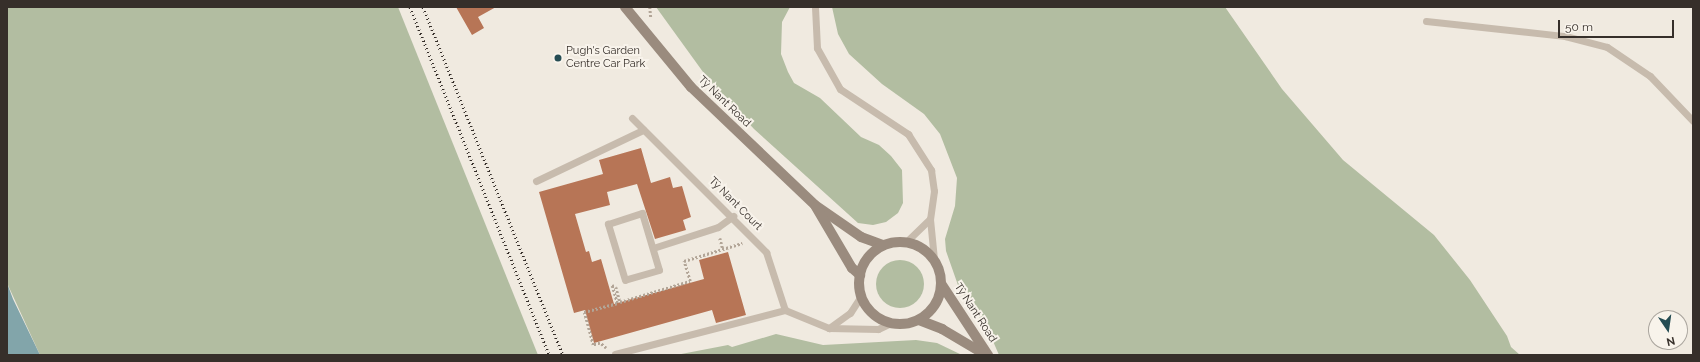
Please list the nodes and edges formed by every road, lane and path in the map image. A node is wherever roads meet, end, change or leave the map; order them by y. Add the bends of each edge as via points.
1 (625, 7) edge
2 (815, 7) edge
3 (1426, 21) dead end
4 (632, 118) dead end
5 (1693, 121) edge
6 (643, 130) junction
7 (536, 181) dead end
8 (815, 205) junction
9 (733, 216) junction
10 (930, 219) junction
11 (754, 239) junction
12 (906, 242) junction
13 (883, 245) junction
14 (652, 248) junction
15 (934, 259) junction
16 (860, 275) junction
17 (625, 280) junction
18 (616, 285) junction
19 (942, 285) junction
20 (861, 296) junction
21 (785, 310) junction
22 (919, 320) junction
23 (891, 323) junction
24 (830, 328) junction
25 (614, 353) joint
26 (987, 355) edge

1 - 8 main road, Tŷ Nant Road via 691,87
2 - 10 lane via 817,48 840,89 898,125 922,152 931,170 934,191
3 - 5 lane via 1565,36 1607,47 1650,76
4 - 6 lane, Tŷ Nant Court
6 - 7 lane
6 - 9 lane, Tŷ Nant Court
8 - 13 main road, Tŷ Nant Road via 862,237
8 - 16 main road, Tŷ Nant Road via 852,268
9 - 11 lane, Tŷ Nant Court
9 - 14 lane via 718,227
10 - 12 lane
10 - 15 lane
11 - 18 path via 684,261 690,282 620,302
11 - 21 lane, Tŷ Nant Court via 766,252
12 - 13 main road, Tŷ Nant Road
12 - 15 main road, Tŷ Nant Road via 924,248
13 - 16 main road via 871,253
14 - 17 lane via 659,270
14 - 17 lane via 642,213 608,224
15 - 19 main road, Tŷ Nant Road
16 - 20 main road
17 - 18 path
18 - 25 path via 612,286 617,303 584,312 593,345 600,344
19 - 22 main road, Tŷ Nant Road via 939,299 931,311
19 - 26 main road, Tŷ Nant Road
20 - 23 main road via 868,309
20 - 24 lane via 850,313
21 - 24 lane
21 - 25 lane
22 - 23 main road via 905,324
22 - 26 main road, Tŷ Nant Road via 942,329
23 - 24 lane via 878,329

